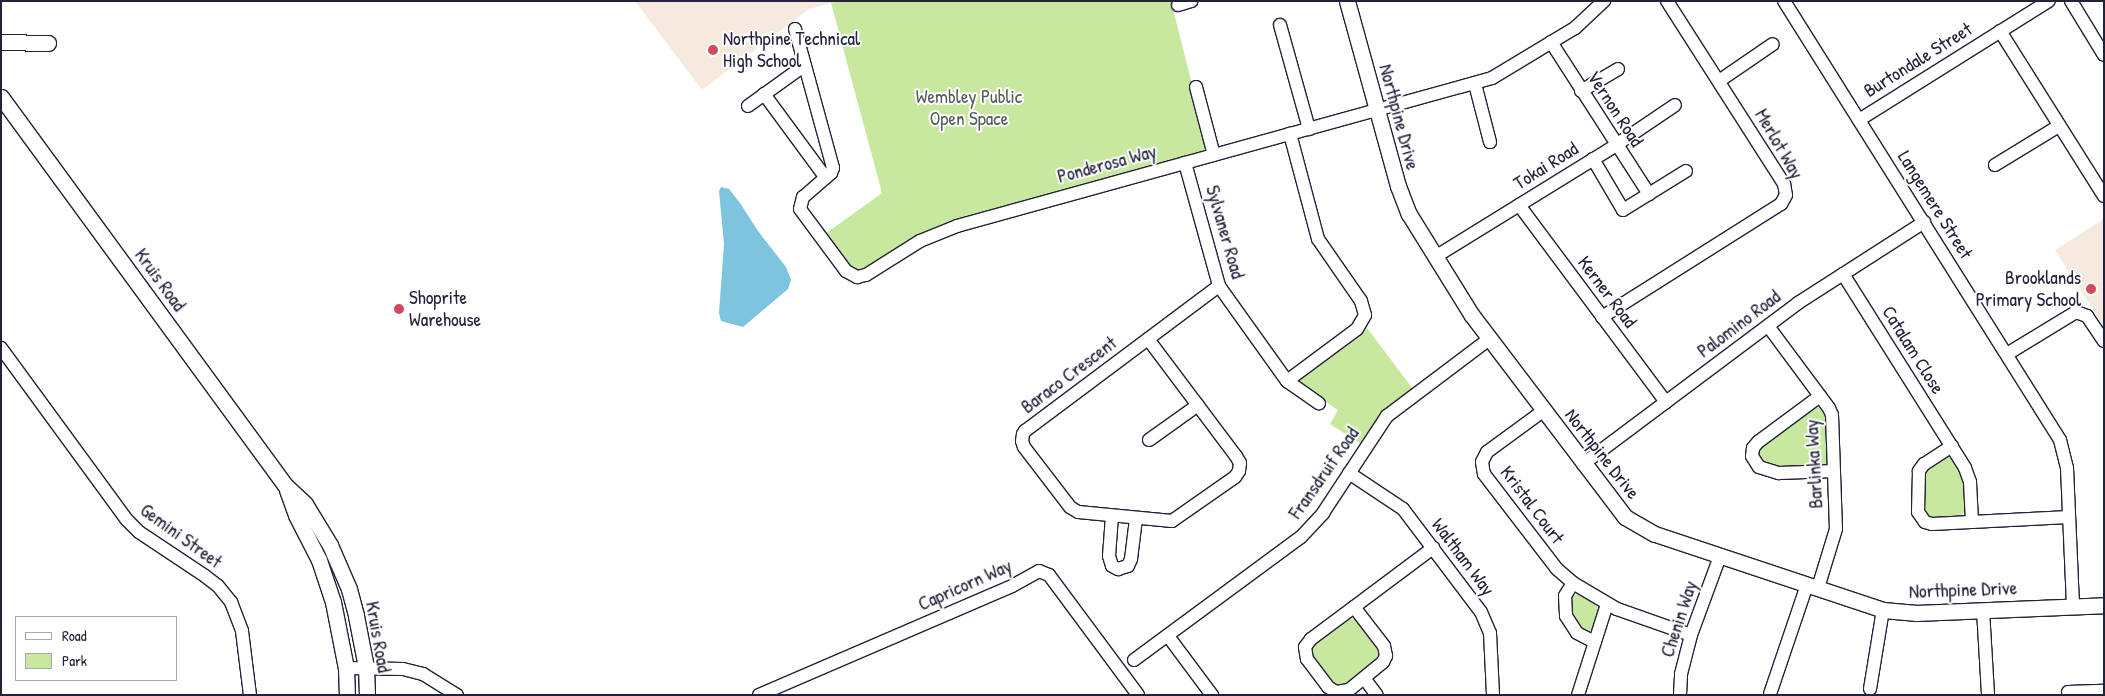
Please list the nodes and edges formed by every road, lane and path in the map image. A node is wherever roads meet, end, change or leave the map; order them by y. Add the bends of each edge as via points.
1 (1347, 1) edge
2 (1604, 1) edge
3 (1667, 1) edge
4 (1784, 1) edge
5 (2049, 1) edge
6 (2071, 1) edge
7 (1280, 25) dead end
8 (795, 29) dead end
9 (2000, 31) junction
10 (1, 42) edge
11 (1552, 42) junction
12 (48, 43) dead end
13 (1773, 44) dead end
14 (2104, 55) edge
15 (805, 64) junction
16 (1618, 70) dead end
17 (1719, 81) junction
18 (1474, 84) junction
19 (1196, 87) dead end
20 (1581, 92) junction
21 (764, 94) junction
22 (1, 97) edge
23 (1675, 105) dead end
24 (748, 106) dead end
25 (1377, 110) junction
26 (1859, 120) junction
27 (2059, 126) junction
28 (1309, 129) junction
29 (1290, 134) junction
30 (1490, 142) dead end
31 (1616, 145) junction
32 (1214, 155) junction
33 (1593, 159) junction
34 (1185, 163) junction
35 (1995, 165) dead end
36 (1686, 171) dead end
37 (826, 178) junction
38 (1649, 194) junction
39 (2104, 196) edge
40 (1519, 205) junction
41 (1924, 222) junction
42 (1435, 256) junction
43 (1843, 274) junction
44 (1219, 286) junction
45 (1602, 317) junction
46 (1768, 326) junction
47 (1148, 339) junction
48 (1489, 339) junction
49 (2104, 341) edge
50 (1, 348) edge
51 (2007, 354) junction
52 (1287, 381) junction
53 (1820, 396) junction
54 (1666, 402) junction
55 (1319, 403) dead end
56 (1198, 405) junction
57 (1543, 411) junction
58 (1149, 440) dead end
59 (1952, 446) junction
60 (1583, 464) junction
61 (1834, 472) junction
62 (1348, 473) junction
63 (286, 486) junction
64 (1112, 516) junction
65 (2069, 517) junction
66 (1136, 519) junction
67 (1972, 522) junction
68 (1434, 548) junction
69 (1720, 556) junction
70 (1572, 582) junction
71 (1813, 587) junction
72 (1607, 604) junction
73 (2104, 605) edge
74 (2073, 606) junction
75 (1354, 607) junction
76 (1884, 610) junction
77 (1983, 610) junction
78 (1691, 635) junction
79 (1168, 636) junction
80 (1595, 642) junction
81 (1134, 660) dead end
82 (366, 667) junction
83 (346, 668) junction
84 (1364, 678) junction
85 (1870, 689) dead end
86 (2104, 691) edge
87 (2068, 692) dead end
88 (1770, 694) edge
89 (250, 695) edge
90 (347, 695) edge
91 (367, 695) edge
92 (457, 695) edge
93 (759, 695) edge
94 (1138, 695) edge
95 (1212, 695) edge
96 (1376, 695) edge
97 (1493, 695) edge
98 (1578, 695) edge
99 (1680, 695) edge
100 (1988, 695) edge

1 - 25 street, Northpine Drive
2 - 11 street, Ponderosa Way via 1575,28
3 - 17 street, Merlot Way
4 - 26 street, Langemere Street
5 - 9 street, Burtondale Street
6 - 14 street
7 - 28 street
8 - 15 street
9 - 26 street, Burtondale Street
9 - 27 street
10 - 12 street
11 - 18 street, Ponderosa Way via 1500,75
11 - 20 street, Vernon Road
13 - 17 street
15 - 21 street
15 - 37 street via 833,168
16 - 20 street
17 - 45 street, Merlot Way via 1784,184 1785,198 1781,204
18 - 25 street, Ponderosa Way
18 - 30 street
19 - 32 street
20 - 31 street, Vernon Road
21 - 24 street
21 - 37 street
22 - 63 street, Kruis Road
23 - 31 street, Tokai Road
25 - 28 street, Ponderosa Way
25 - 42 street, Northpine Drive via 1401,196
26 - 41 street, Langemere Street
27 - 35 street
27 - 39 street
28 - 29 street, Ponderosa Way
29 - 32 street, Ponderosa Way
29 - 52 street via 1318,239 1361,300 1365,315 1357,328
31 - 33 street, Tokai Road
31 - 38 street, Vernon Road
32 - 34 street, Ponderosa Way
33 - 38 street via 1624,210
33 - 40 street, Tokai Road
34 - 37 street, Ponderosa Way via 957,226 920,241 866,275 857,277 846,271 800,209 803,196
34 - 44 street, Sylvaner Road
36 - 38 street
40 - 42 street, Tokai Road
40 - 45 street, Kerner Road
41 - 43 street, Palomino Road
41 - 51 street, Langemere Street
42 - 48 street, Northpine Drive
43 - 46 street, Palomino Road
43 - 59 street, Catalam Close
44 - 47 street, Baraco Crescent
44 - 52 street, Sylvaner Road
45 - 54 street, Kerner Road
46 - 53 street, Barlinka Way
46 - 54 street, Palomino Road
47 - 56 street, Baraco Crescent
47 - 64 street, Baraco Crescent via 1025,431 1022,437 1024,447 1073,510 1082,514
48 - 57 street, Northpine Drive
48 - 62 street, Fransdruif Road via 1387,416
49 - 51 street via 2087,316 2076,312
50 - 89 street, Gemini Street via 127,520 218,586 231,602 242,631
51 - 65 street, Langemere Street via 2060,440 2067,468
52 - 55 street, Sylvaner Road
53 - 61 street, Barlinka Way via 1832,415
53 - 61 street via 1758,442 1752,456 1759,467 1779,473
54 - 60 street, Palomino Road
56 - 58 street
56 - 66 street, Baraco Crescent via 1238,459 1239,471 1175,520
57 - 60 street, Northpine Drive
57 - 70 street, Kristal Court via 1488,452 1482,466 1484,474 1557,569
59 - 67 street, Catalam Close via 1968,476
59 - 67 street via 1919,470 1919,515 1932,524
60 - 69 street, Northpine Drive via 1617,509 1635,524 1654,534
61 - 71 street, Barlinka Way via 1836,529
62 - 68 street, Waltham Way via 1403,509
62 - 79 street, Fransdruif Road via 1323,513 1301,537
63 - 82 street, Kruis Road via 305,504 330,545 349,589
63 - 83 street, Kruis Road via 296,515 319,560
64 - 66 street, Baraco Crescent
64 - 66 street via 1109,556 1112,566 1118,569 1128,566 1131,559
65 - 67 street
65 - 74 street, Langemere Street
68 - 75 street
68 - 97 street, Waltham Way via 1487,624
69 - 71 street, Northpine Drive
69 - 78 street, Chenin Way
70 - 72 street, Kristal Court
70 - 80 street via 1566,596 1566,616 1577,633
71 - 76 street, Northpine Drive
71 - 88 street, Barlinka Way
72 - 78 street, Kristal Court
72 - 80 street
73 - 74 street, Northpine Drive
74 - 77 street, Northpine Drive
75 - 84 street via 1386,653 1383,662
75 - 84 street via 1311,639 1304,651 1333,691 1345,692
76 - 77 street, Northpine Drive via 1918,614
76 - 85 street
77 - 100 street
78 - 99 street, Chenin Way via 1681,674
79 - 81 street, Fransdruif Road
79 - 95 street
80 - 98 street
82 - 83 street
82 - 91 street, Kruis Road
82 - 92 street via 403,669 423,674
83 - 90 street, Kruis Road
84 - 96 street
86 - 87 street
93 - 94 street, Capricorn Way via 1012,586 1039,571 1049,575

